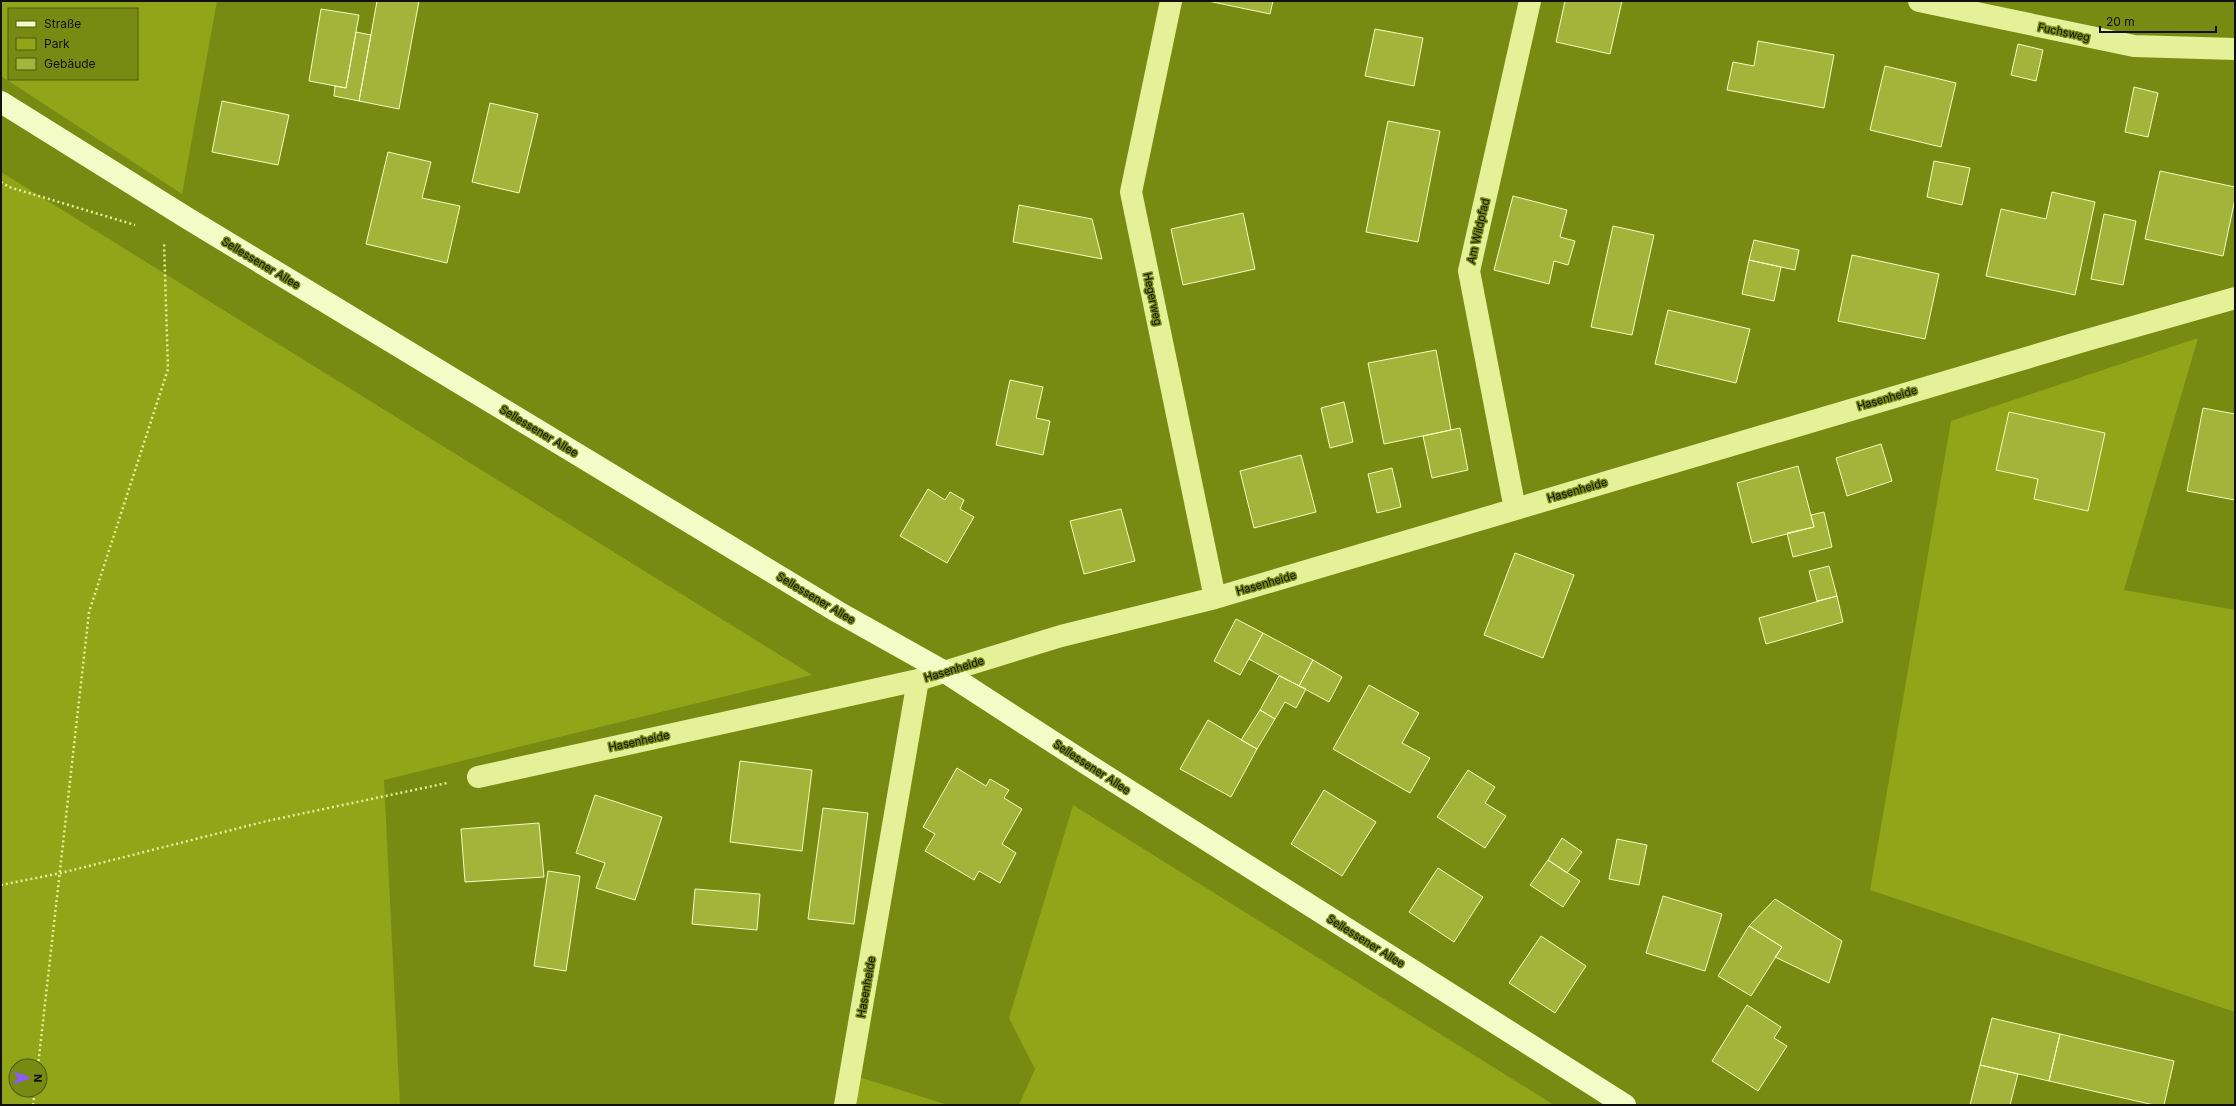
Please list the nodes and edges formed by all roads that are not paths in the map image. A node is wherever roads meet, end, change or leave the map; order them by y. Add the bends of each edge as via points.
1 (1170, 1) edge
2 (1530, 1) edge
3 (1919, 1) edge
4 (2235, 49) edge
5 (1, 102) edge
6 (2235, 298) edge
7 (1515, 509) junction
8 (1215, 598) junction
9 (945, 672) junction
10 (918, 680) junction
11 (478, 777) road end
12 (845, 1105) edge
13 (1625, 1105) edge

1 - 8 street, Hegerweg via 1131,192
2 - 7 street, Am Wildpfad via 1469,271
3 - 4 street, Fuchsweg via 2134,46
5 - 9 main road, Sellessener Allee via 187,218 838,612
6 - 7 street, Hasenheide
7 - 8 street, Hasenheide
8 - 9 street, Hasenheide via 1061,636
9 - 10 street, Hasenheide
9 - 13 main road, Sellessener Allee
10 - 11 street, Hasenheide
10 - 12 street, Hasenheide

